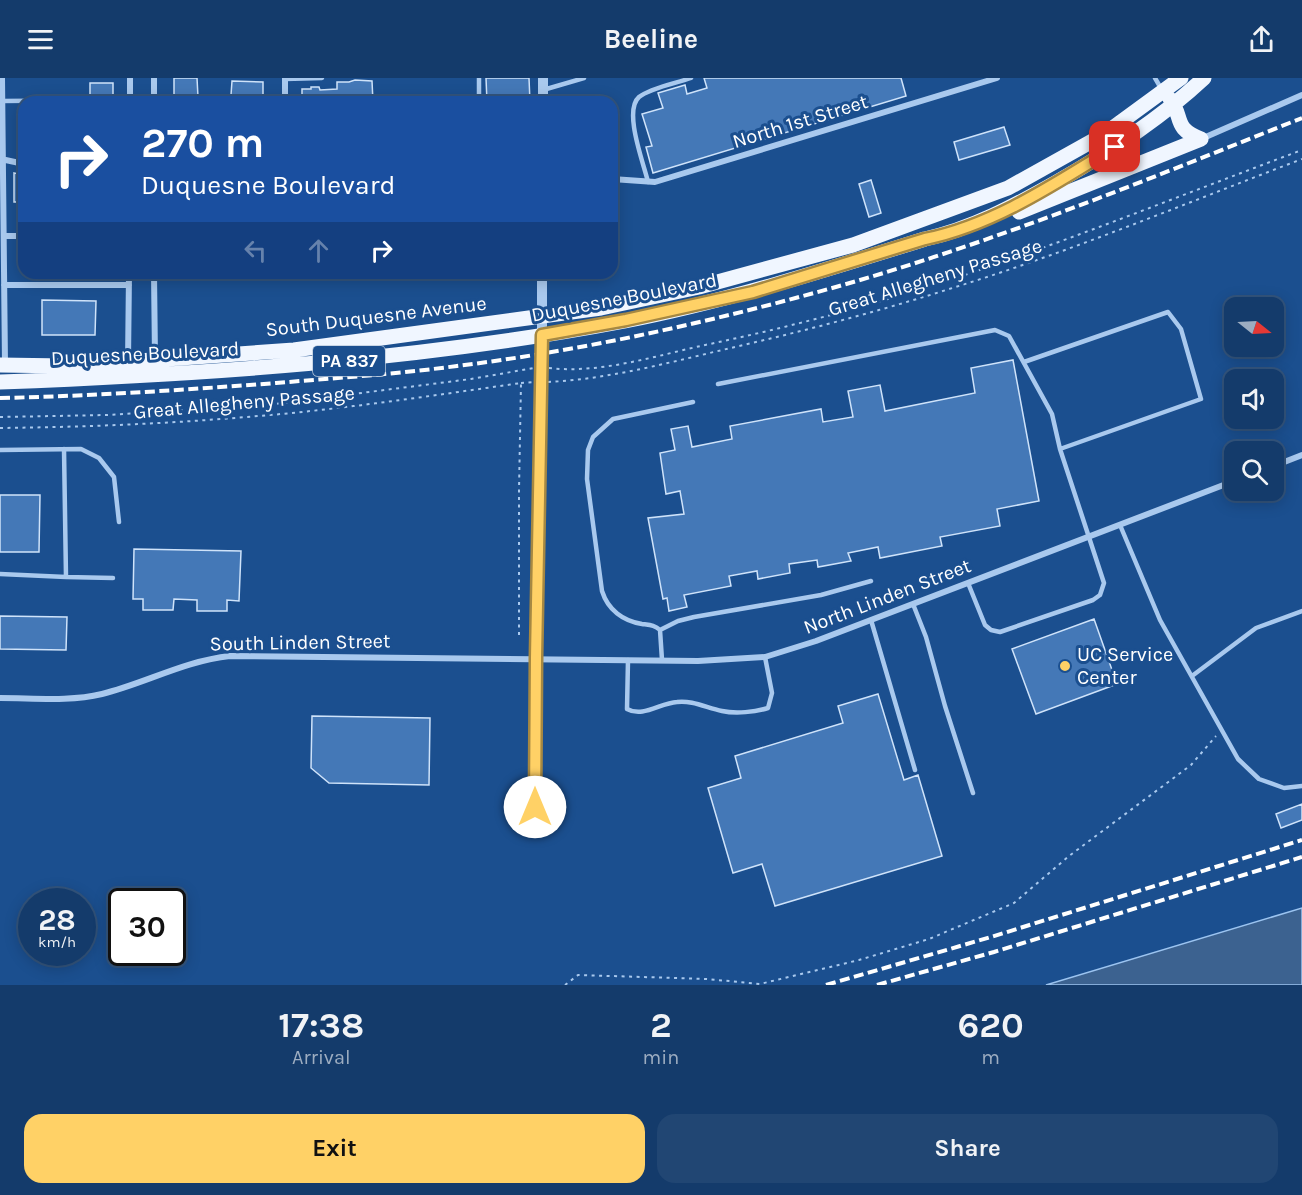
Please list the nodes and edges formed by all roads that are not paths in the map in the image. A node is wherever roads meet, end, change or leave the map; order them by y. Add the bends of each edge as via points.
1 (2, 78) edge
2 (130, 78) edge
3 (154, 78) edge
4 (285, 78) edge
5 (322, 78) edge
6 (479, 78) edge
7 (543, 78) edge
8 (584, 78) edge
9 (691, 78) edge
10 (997, 78) edge
11 (1155, 78) edge
12 (1180, 78) edge
13 (1204, 78) edge
14 (1164, 92) junction
15 (1302, 95) edge
16 (130, 96) edge
17 (154, 96) edge
18 (285, 96) edge
19 (479, 96) edge
20 (543, 96) edge
21 (1, 101) edge
22 (18, 101) edge
23 (1174, 105) junction
24 (1201, 139) junction
25 (1, 159) edge
26 (18, 163) edge
27 (618, 180) edge
28 (648, 182) junction
29 (925, 219) junction
30 (2, 233) edge
31 (950, 234) junction
32 (18, 235) edge
33 (129, 279) edge
34 (154, 279) edge
35 (542, 279) edge
36 (4, 285) junction
37 (129, 285) junction
38 (541, 317) junction
39 (542, 335) junction
40 (1024, 362) junction
41 (3, 365) edge
42 (155, 368) junction
43 (128, 370) junction
44 (0, 382) edge
45 (718, 384) dead end
46 (693, 402) dead end
47 (64, 449) junction
48 (1060, 449) junction
49 (0, 450) edge
50 (1302, 455) edge
51 (1284, 462) edge
52 (1224, 485) edge
53 (119, 522) dead end
54 (1120, 525) junction
55 (1089, 537) junction
56 (0, 574) edge
57 (66, 577) junction
58 (113, 578) dead end
59 (871, 581) dead end
60 (968, 583) junction
61 (913, 604) junction
62 (1302, 611) edge
63 (871, 620) junction
64 (660, 630) junction
65 (765, 657) junction
66 (536, 658) junction
67 (628, 660) junction
68 (662, 660) junction
69 (1192, 676) junction
70 (0, 698) edge
71 (915, 770) dead end
72 (1302, 786) edge
73 (973, 793) dead end
74 (535, 807) dead end

1 - 21 street
2 - 16 street
3 - 17 street
4 - 5 lane
4 - 18 street
6 - 19 lane
7 - 20 street
8 - 20 lane
9 - 28 lane via 645,94 635,102 633,122
10 - 28 street, North 1st Street
11 - 14 lane
12 - 14 main road, Duquesne Boulevard / PA 837
13 - 23 main road, Duquesne Boulevard / PA 837
14 - 23 main road
14 - 29 main road, Duquesne Boulevard / PA 837 via 1104,135 1008,188
15 - 24 street
21 - 22 lane
21 - 25 street
23 - 24 main road via 1182,128
23 - 31 main road, Duquesne Boulevard / PA 837 via 1069,175
24 - 31 main road via 1026,210
25 - 26 street
25 - 30 street
27 - 28 street, North 1st Street
29 - 31 main road via 933,229
29 - 38 main road, Duquesne Boulevard / PA 837 via 853,245 699,287
30 - 32 street
30 - 36 street
31 - 39 main road, Duquesne Boulevard / PA 837 via 753,292
33 - 37 street
34 - 42 street
35 - 38 street
36 - 37 street
36 - 41 street
37 - 43 street
38 - 39 street
38 - 42 main road, South Duquesne Avenue / PA 837
39 - 42 main road, Duquesne Boulevard / PA 837 via 375,359
39 - 66 street
40 - 45 lane via 1009,336 995,330
40 - 48 lane via 1052,414
40 - 48 lane via 1168,312 1181,329 1201,399
41 - 43 main road, South Duquesne Avenue / PA 837
42 - 43 main road, South Duquesne Avenue / PA 837
43 - 44 main road, Duquesne Boulevard / PA 837
46 - 64 lane via 613,419 593,437 588,450 587,479 605,600 627,620
47 - 49 lane
47 - 53 lane via 81,449 99,458 114,477
47 - 57 lane
48 - 55 lane
50 - 51 street
52 - 54 street, North Linden Street
54 - 55 street, North Linden Street
54 - 69 lane via 1160,620
55 - 60 street, North Linden Street
55 - 60 lane via 1104,583 1100,595 1093,600 1000,632 985,625
56 - 57 lane
57 - 58 lane
59 - 64 lane via 821,595 694,617
60 - 61 street, North Linden Street
61 - 63 street, North Linden Street
61 - 73 lane
62 - 69 lane via 1256,628
63 - 65 street, North Linden Street
63 - 71 lane
64 - 68 lane
65 - 67 lane via 772,693 768,708 725,712 688,702 645,711 627,709
65 - 68 street, North Linden Street
66 - 67 street, North Linden Street
66 - 70 street, South Linden Street via 230,656 195,661 86,697
66 - 74 street
67 - 68 street, North Linden Street
69 - 72 lane via 1238,759 1260,779 1284,788

